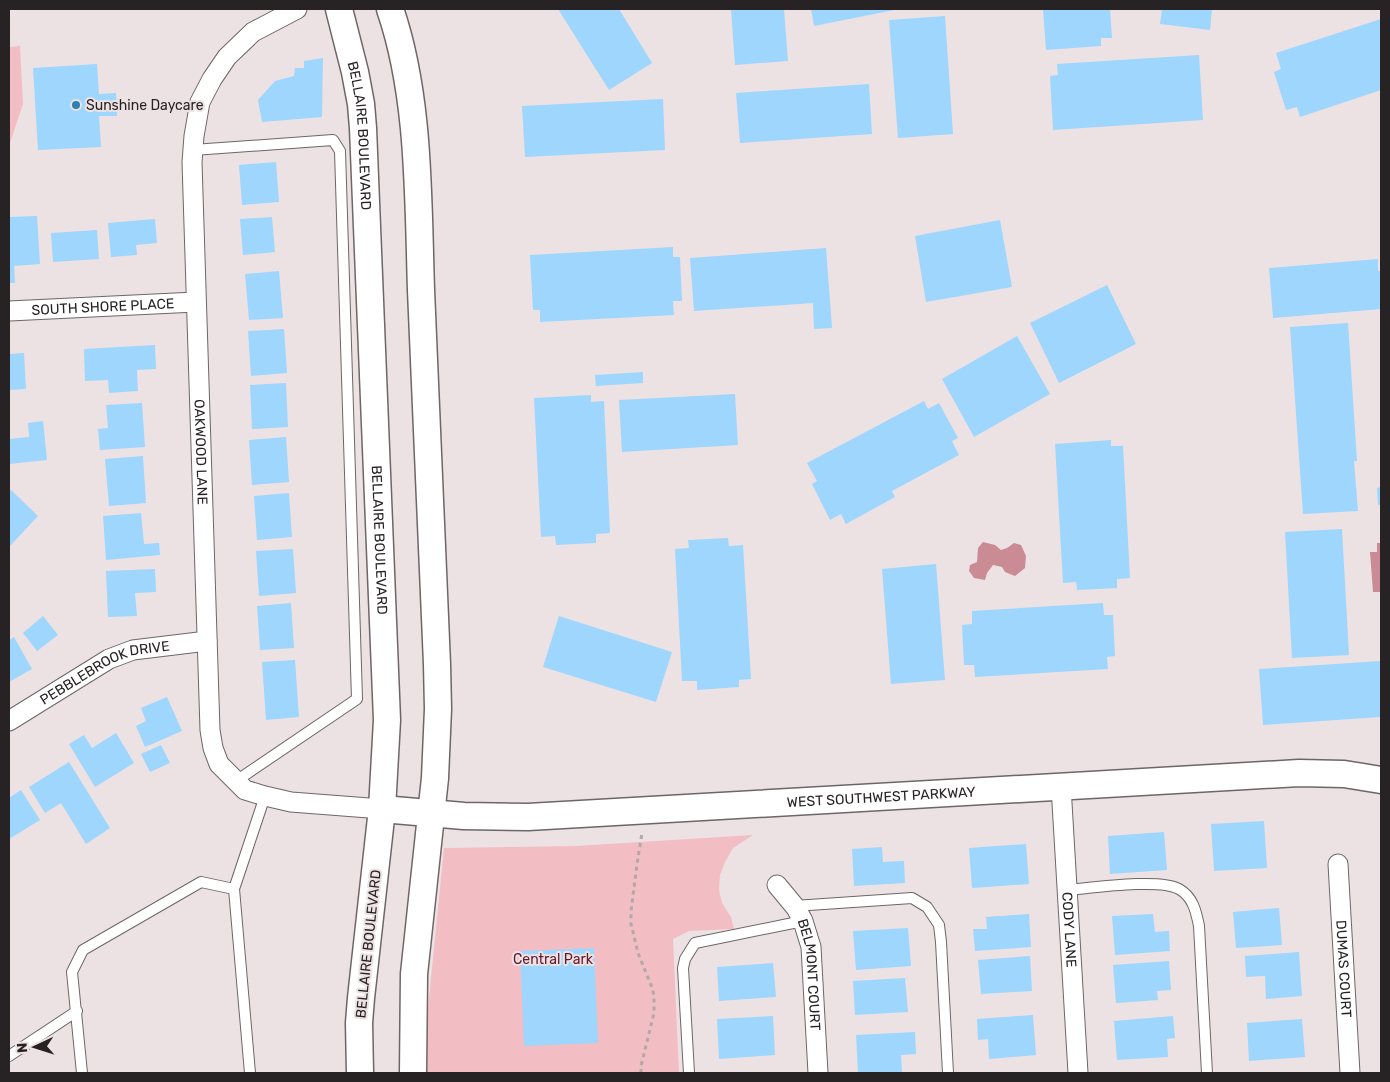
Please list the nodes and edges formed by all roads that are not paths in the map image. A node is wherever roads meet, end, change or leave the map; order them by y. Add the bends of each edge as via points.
1 (297, 9) edge
2 (339, 9) edge
3 (390, 9) edge
4 (193, 150) junction
5 (196, 302) junction
6 (9, 311) edge
7 (207, 641) junction
8 (9, 721) edge
9 (1381, 780) edge
10 (236, 781) junction
11 (1061, 786) junction
12 (265, 796) junction
13 (382, 809) junction
14 (431, 813) junction
15 (1338, 864) dead end
16 (777, 885) dead end
17 (234, 889) junction
18 (1067, 890) junction
19 (799, 914) junction
20 (77, 1011) junction
21 (9, 1056) edge
22 (82, 1073) edge
23 (250, 1073) edge
24 (360, 1073) edge
25 (413, 1073) edge
26 (689, 1073) edge
27 (818, 1073) edge
28 (948, 1073) edge
29 (1078, 1073) edge
30 (1208, 1073) edge
31 (1350, 1073) edge

1 - 4 street, OAKWOOD LANE via 253,32 227,58 200,102
2 - 13 main road, BELLAIRE BOULEVARD via 355,72 365,162 387,720
3 - 14 main road via 408,80 416,173 437,664 437,743
4 - 5 street, OAKWOOD LANE
4 - 10 lane via 333,140 340,152 357,699
5 - 6 street, SOUTH SHORE PLACE
5 - 7 street, OAKWOOD LANE
7 - 8 street, PEBBLEBROOK DRIVE via 133,650 109,659
7 - 10 street, OAKWOOD LANE via 213,748 219,764
9 - 11 main road, WEST SOUTHWEST PARKWAY via 1344,774 1299,773
10 - 12 street, OAKWOOD LANE via 245,790
11 - 14 main road, WEST SOUTHWEST PARKWAY via 535,817
11 - 18 street, CODY LANE
12 - 13 street, OAKWOOD LANE via 291,802
12 - 17 lane
13 - 14 main road, WEST SOUTHWEST PARKWAY
13 - 24 main road, BELLAIRE BOULEVARD via 361,998
14 - 25 main road via 414,974
15 - 31 street, DUMAS COURT
16 - 19 street, BELMONT COURT
17 - 20 lane via 201,882 83,950 72,972
17 - 23 lane
18 - 29 street, CODY LANE
18 - 30 lane via 1159,884 1179,889 1192,902 1199,926
19 - 26 lane via 695,943 683,968
19 - 27 street, BELMONT COURT via 811,947
19 - 28 lane via 912,898 927,907 939,925
20 - 21 lane
20 - 22 lane

